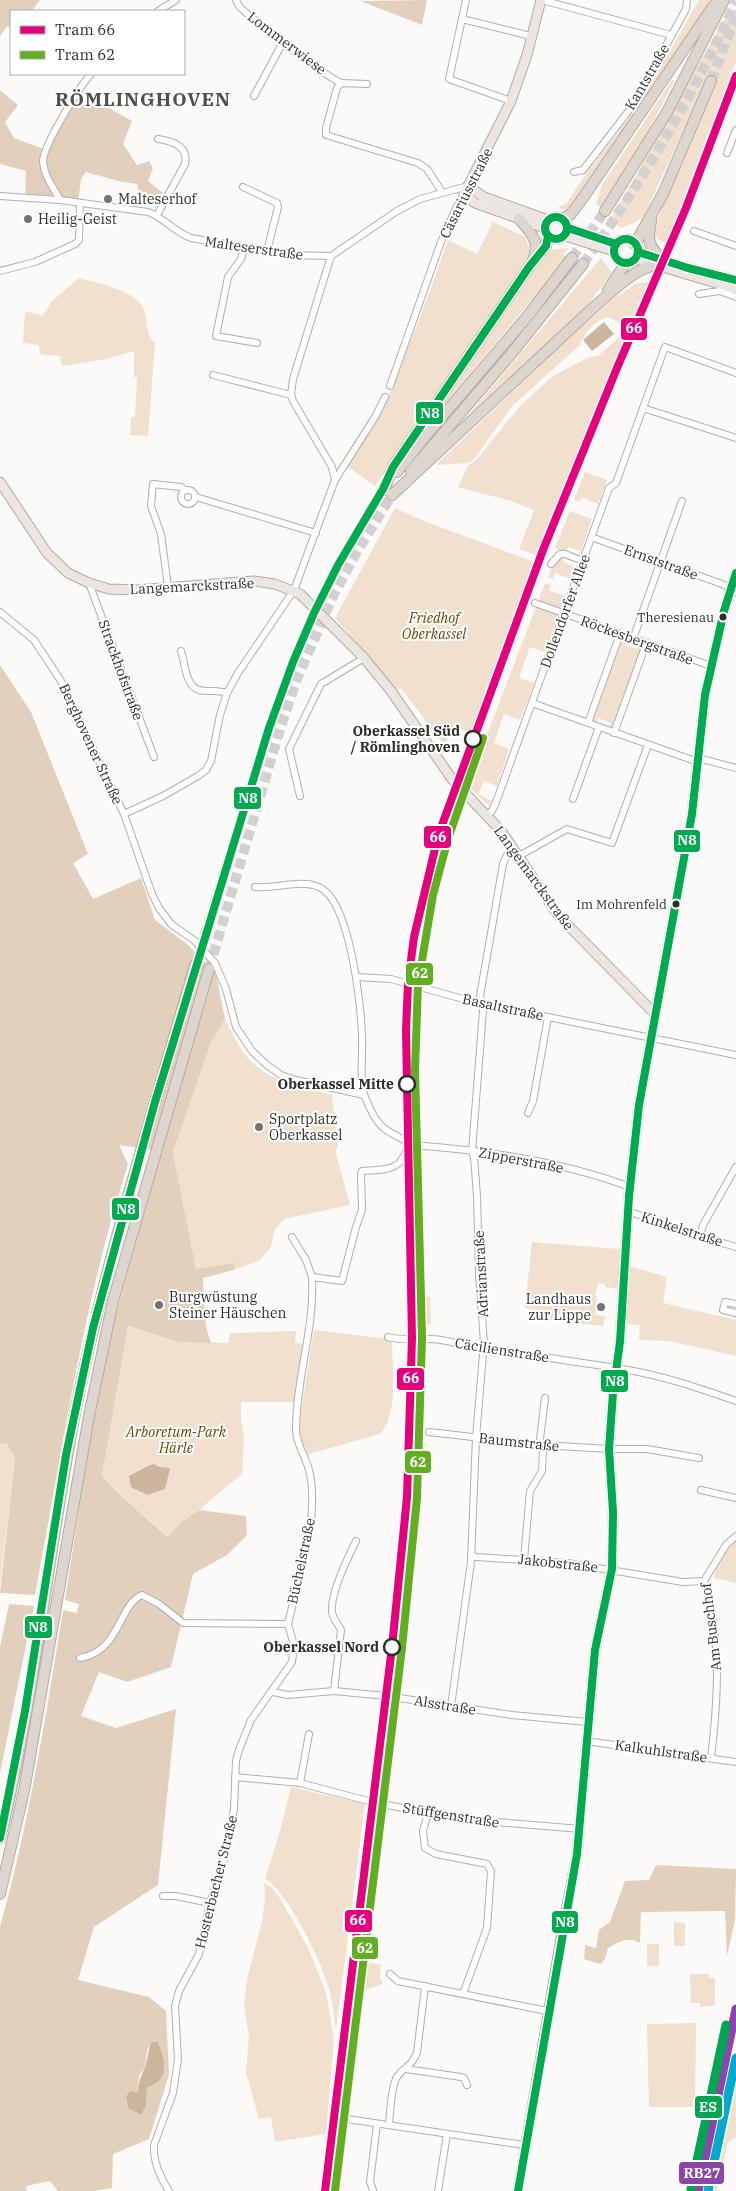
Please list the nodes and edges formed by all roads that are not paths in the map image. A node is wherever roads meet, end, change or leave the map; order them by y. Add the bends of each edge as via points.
1 (176, 0) edge
2 (236, 0) edge
3 (466, 0) edge
4 (542, 0) edge
5 (687, 0) edge
6 (720, 0) edge
7 (724, 0) edge
8 (160, 10) edge
9 (462, 19) junction
10 (671, 35) junction
11 (531, 36) junction
12 (283, 42) junction
13 (90, 75) edge
14 (711, 81) tunnel mouth
15 (342, 82) junction
16 (367, 84) dead end
17 (254, 96) dead end
18 (511, 101) junction
19 (736, 130) edge
20 (158, 139) dead end
21 (727, 153) dead end
22 (574, 172) dead end
23 (243, 187) dead end
24 (466, 190) junction
25 (442, 192) junction
26 (0, 196) edge
27 (60, 200) junction
28 (80, 203) junction
29 (605, 211) tunnel mouth
30 (652, 214) junction
31 (157, 215) junction
32 (562, 218) junction
33 (519, 219) junction
34 (547, 228) junction
35 (694, 231) dead end
36 (566, 232) junction
37 (736, 246) edge
38 (245, 247) junction
39 (615, 248) junction
40 (266, 251) junction
41 (637, 252) junction
42 (331, 256) junction
43 (572, 258) tunnel mouth
44 (661, 263) junction
45 (583, 264) tunnel mouth
46 (625, 264) junction
47 (529, 268) junction
48 (0, 271) edge
49 (736, 280) edge
50 (736, 289) edge
51 (699, 294) dead end
52 (736, 297) edge
53 (595, 306) junction
54 (257, 343) dead end
55 (736, 373) edge
56 (213, 375) dead end
57 (390, 386) dead end
58 (291, 394) junction
59 (385, 397) dead end
60 (644, 408) junction
61 (736, 438) edge
62 (335, 480) junction
63 (0, 482) edge
64 (185, 490) junction
65 (388, 492) junction
66 (196, 497) junction
67 (682, 501) dead end
68 (316, 533) junction
69 (591, 537) junction
70 (583, 561) junction
71 (661, 562) junction
72 (551, 564) dead end
73 (736, 573) edge
74 (89, 583) junction
75 (168, 587) junction
76 (294, 590) junction
77 (733, 591) edge
78 (535, 603) dead end
79 (0, 612) edge
80 (563, 613) junction
81 (620, 634) junction
82 (633, 639) junction
83 (646, 644) junction
84 (181, 651) dead end
85 (364, 658) junction
86 (711, 666) junction
87 (227, 693) junction
88 (532, 704) junction
89 (588, 723) junction
90 (599, 727) junction
91 (614, 732) junction
92 (648, 745) junction
93 (154, 756) dead end
94 (698, 760) junction
95 (736, 768) edge
96 (300, 796) dead end
97 (573, 799) dead end
98 (124, 814) junction
99 (488, 817) junction
100 (516, 852) junction
101 (255, 887) dead end
102 (196, 965) tunnel mouth
103 (209, 969) tunnel mouth
104 (357, 977) junction
105 (482, 1003) junction
106 (654, 1014) junction
107 (548, 1017) junction
108 (651, 1037) junction
109 (736, 1056) edge
110 (364, 1095) junction
111 (528, 1113) dead end
112 (411, 1145) junction
113 (472, 1151) junction
114 (736, 1167) edge
115 (630, 1187) junction
116 (628, 1211) junction
117 (700, 1236) junction
118 (292, 1237) dead end
119 (736, 1247) edge
120 (312, 1277) junction
121 (736, 1304) edge
122 (736, 1313) edge
123 (388, 1337) dead end
124 (483, 1349) junction
125 (616, 1368) junction
126 (545, 1398) dead end
127 (736, 1401) edge
128 (429, 1432) dead end
129 (476, 1437) junction
130 (542, 1445) junction
131 (609, 1450) junction
132 (699, 1458) dead end
133 (701, 1490) dead end
134 (736, 1498) edge
135 (736, 1536) edge
136 (356, 1540) dead end
137 (471, 1555) junction
138 (524, 1559) junction
139 (612, 1569) junction
140 (704, 1581) junction
141 (288, 1624) junction
142 (80, 1658) dead end
143 (334, 1691) junction
144 (273, 1692) junction
145 (452, 1706) junction
146 (587, 1722) junction
147 (309, 1734) dead end
148 (586, 1741) junction
149 (711, 1758) junction
150 (736, 1762) edge
151 (235, 1777) junction
152 (300, 1783) junction
153 (428, 1813) junction
154 (580, 1829) junction
155 (0, 1838) edge
156 (6, 1867) junction
157 (0, 1887) edge
158 (0, 1894) edge
159 (163, 1896) dead end
160 (210, 1903) junction
161 (390, 1974) dead end
162 (425, 1986) junction
163 (463, 1994) junction
164 (548, 2010) junction
165 (406, 2069) junction
166 (467, 2085) dead end
167 (347, 2119) dead end
168 (377, 2124) junction
169 (389, 2125) junction
170 (447, 2134) junction
171 (524, 2145) junction
172 (373, 2190) dead end
173 (169, 2191) edge
174 (438, 2191) edge
175 (518, 2191) edge

1 - 8 street
2 - 12 street, Lommerwiese via 245,12
3 - 9 street
4 - 10 street, Kantstraße
4 - 11 main road, Cäsariusstraße
5 - 10 street via 686,9
6 - 32 highway via 583,198 571,214
7 - 29 highway via 667,112
9 - 11 street
9 - 18 street via 449,79
10 - 22 street, Kantstraße via 634,104 583,170
11 - 18 main road, Cäsariusstraße
12 - 15 street, Lommerwiese via 317,69
12 - 17 street
13 - 27 street via 78,90 43,157 46,174
14 - 30 highway
15 - 16 street, Lommerwiese
15 - 25 street, Lommerwiese via 326,134 418,163 427,169
18 - 24 main road, Cäsariusstraße
19 - 21 street
20 - 31 street via 172,141 187,156
23 - 40 street via 277,202 278,212
24 - 25 street
24 - 33 main road via 475,203
24 - 34 main road
24 - 57 street, Cäsariusstraße via 441,242
25 - 42 street via 397,210
26 - 27 street, Malteserstraße
27 - 28 street, Malteserstraße
28 - 31 street, Malteserstraße
28 - 48 street via 75,244 25,266
30 - 41 highway
30 - 44 highway via 649,244
31 - 38 street, Malteserstraße via 180,234
32 - 34 main road via 553,217
32 - 36 main road
33 - 34 main road
33 - 47 highway via 536,240 536,253
34 - 36 main road via 558,240
34 - 47 highway via 546,246
35 - 37 street
36 - 39 main road
38 - 40 street, Malteserstraße
38 - 54 street via 228,278 216,336
39 - 41 main road via 626,239
39 - 46 main road via 616,258
40 - 42 street, Malteserstraße
41 - 44 main road
41 - 46 main road
42 - 58 street
43 - 65 highway via 527,317 427,434
44 - 49 main road
44 - 50 main road
44 - 53 highway via 626,280
45 - 65 highway via 536,324
46 - 53 highway via 614,284
47 - 65 highway via 393,468
51 - 52 street via 720,291
53 - 65 highway
55 - 60 street, Dollendorfer Allee via 666,346
56 - 58 street
58 - 62 street via 332,467
59 - 62 street, Berghovener Straße
60 - 61 street
60 - 69 street, Dollendorfer Allee via 616,483 609,488
62 - 68 street, Berghovener Straße
63 - 74 main road, Langemarckstraße via 47,553 68,573
64 - 66 street via 192,491
64 - 66 street via 181,496 184,502 192,503
64 - 75 street via 153,484 151,506 162,539
66 - 68 street
67 - 71 street
68 - 76 street, Berghovener Straße
69 - 70 street, Dollendorfer Allee
69 - 71 street, Ernststraße
70 - 72 street via 565,554 557,556
70 - 80 street, Dollendorfer Allee
71 - 77 street, Ernststraße
71 - 82 street
73 - 77 main road
74 - 75 main road, Langemarckstraße via 120,590
74 - 93 street, Strackhofstraße
75 - 76 main road, Langemarckstraße via 254,581
76 - 85 main road, Langemarckstraße
76 - 87 street, Berghovener Straße
77 - 86 main road
78 - 80 street, Röckesbergstraße
79 - 98 street, Berghovener Straße via 34,640 47,657
80 - 81 street, Röckesbergstraße
80 - 88 street, Dollendorfer Allee
81 - 82 street, Röckesbergstraße
81 - 89 street
82 - 83 street, Röckesbergstraße
83 - 86 street, Röckesbergstraße
83 - 91 street
84 - 87 street via 191,685 200,690
85 - 96 street via 321,684 289,749
85 - 99 main road, Langemarckstraße via 452,779
86 - 94 main road
87 - 98 street, Berghovener Straße via 206,770 163,796
88 - 89 street
88 - 99 street, Dollendorfer Allee
89 - 90 street
90 - 91 street
90 - 97 street
91 - 92 street
92 - 94 street
92 - 100 street via 612,844 567,829
94 - 95 street
94 - 106 main road via 692,814
98 - 110 street via 159,908 215,963 236,1027 252,1051 281,1075
99 - 100 main road, Langemarckstraße
100 - 105 street, Adrianstraße via 507,855 499,883 482,974
100 - 106 main road, Langemarckstraße via 558,915
101 - 104 street via 270,889 306,883 325,890 335,902
102 - 155 highway via 92,1333 60,1494 11,1790
103 - 156 highway via 112,1301 87,1425 24,1791
104 - 105 street, Basaltstraße via 391,979
104 - 110 street
105 - 107 street, Basaltstraße
105 - 113 street, Adrianstraße
106 - 108 main road
107 - 108 street, Basaltstraße
107 - 111 street
108 - 109 street, Basaltstraße
108 - 115 main road via 638,1110
110 - 112 street via 378,1123
112 - 113 street, Zipperstraße
112 - 120 street via 396,1165 362,1171 362,1210 342,1281
113 - 115 street, Zipperstraße via 585,1173
113 - 124 street, Adrianstraße
114 - 117 street
115 - 116 main road
116 - 117 street, Kinkelstraße
116 - 125 main road
117 - 119 street, Kinkelstraße
118 - 120 street, Büchelstraße
120 - 141 street, Büchelstraße via 296,1432 310,1471 312,1516
121 - 122 street via 725,1302 723,1310
123 - 124 street, Cäcilienstraße via 430,1338
124 - 125 street, Cäcilienstraße
124 - 129 street, Adrianstraße
125 - 127 street, Cäcilienstraße via 681,1382
125 - 131 main road
126 - 130 street
128 - 129 street, Baumstraße
129 - 130 street, Baumstraße
129 - 137 street, Adrianstraße
130 - 131 street, Baumstraße
130 - 138 street via 542,1471 530,1491
131 - 132 street, Baumstraße via 647,1449
131 - 139 main road
133 - 134 street
135 - 140 street, Am Buschhof via 726,1545
136 - 143 street via 332,1610 341,1630
137 - 138 street, Jakobstraße
137 - 145 street, Adrianstraße
138 - 139 street, Jakobstraße
139 - 140 street, Jakobstraße via 683,1582
139 - 146 main road via 595,1650
140 - 149 street, Am Buschhof via 713,1616 718,1667
141 - 142 street via 183,1623 142,1595 134,1602 109,1642
141 - 144 street, Büchelstraße via 295,1652
143 - 144 street, Alsstraße via 288,1695
143 - 145 street, Alsstraße
144 - 151 street, Hosterbacher Straße via 246,1728 236,1761
145 - 146 street, Alsstraße
146 - 148 main road
147 - 152 street
148 - 149 street, Kalkuhlstraße
148 - 154 main road
149 - 150 street, Kalkuhlstraße
151 - 152 street, Stüffgenstraße
151 - 160 street, Hosterbacher Straße via 232,1826
152 - 153 street, Stüffgenstraße
153 - 154 street, Stüffgenstraße via 493,1823
153 - 163 street via 423,1831 425,1848 436,1854 487,1864 491,1872 487,1928
154 - 164 main road
156 - 157 highway
156 - 158 highway
159 - 160 street
160 - 173 street, Hosterbacher Straße via 199,1954 179,1991 175,2006 178,2059 173,2094 154,2145 157,2167
161 - 162 street via 398,1981
162 - 163 street
162 - 165 street via 417,2053
163 - 164 street
164 - 171 main road
165 - 166 street via 461,2077
165 - 169 street via 395,2081
167 - 168 street
168 - 169 street
168 - 172 street via 370,2182
169 - 170 street
170 - 171 street
170 - 174 street
171 - 175 main road

